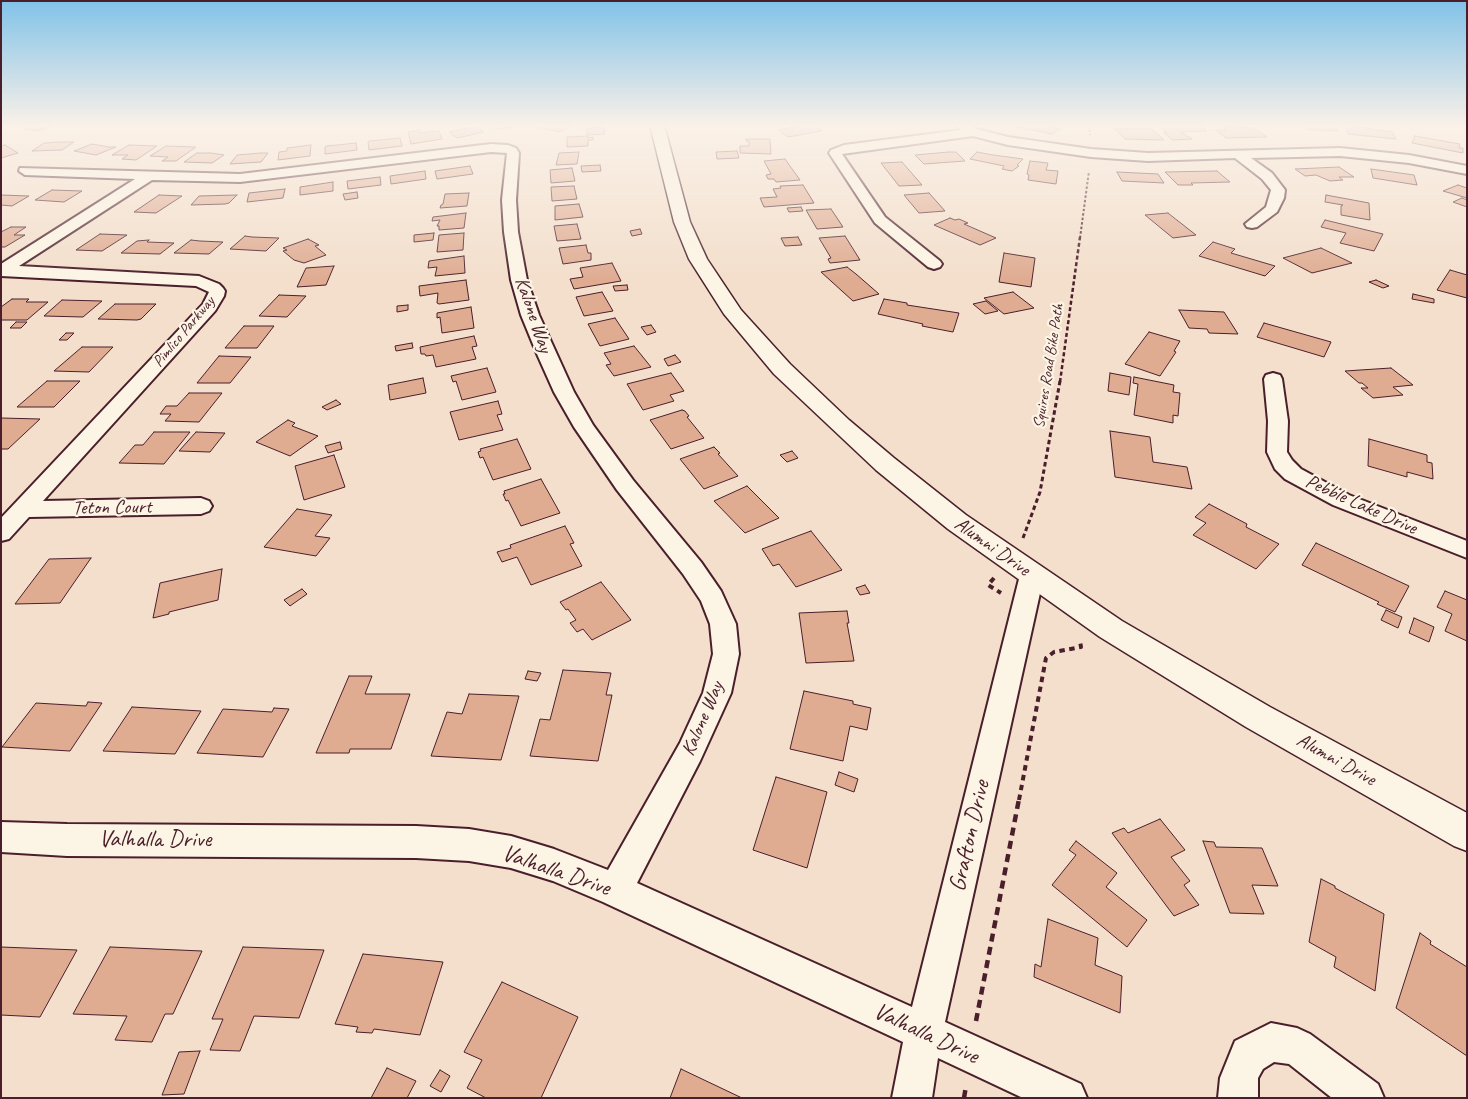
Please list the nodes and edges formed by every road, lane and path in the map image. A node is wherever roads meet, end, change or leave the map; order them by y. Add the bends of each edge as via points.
1 (133, 176) edge
2 (254, 176) edge
3 (512, 176) edge
4 (670, 176) edge
5 (851, 176) edge
6 (1089, 176) edge
7 (1267, 176) edge
8 (148, 177) junction
9 (1252, 224) dead end
10 (934, 264) dead end
11 (2, 270) edge
12 (1273, 379) dead end
13 (201, 506) dead end
14 (23, 509) junction
15 (1, 533) edge
16 (1467, 550) edge
17 (1032, 574) junction
18 (1080, 638) dead end
19 (1467, 833) edge
20 (1, 837) edge
21 (614, 890) junction
22 (979, 998) dead end
23 (924, 1033) junction
24 (912, 1098) edge
25 (1067, 1098) edge
26 (1238, 1098) edge
27 (1364, 1098) edge

1 - 8 street, Kalone Way
2 - 8 street, Kalone Way
3 - 21 street, Kalone Way via 511,232 519,280 546,354 584,427 624,485 692,568 712,598 723,624 726,654 717,693 690,752
4 - 17 street, Alumni Drive via 682,222 698,259 734,314 782,369 863,445 957,522
5 - 10 street via 880,220
6 - 17 path, Squires Road Bike Path via 1040,492 1022,541
7 - 9 street via 1278,190 1277,198 1272,209
8 - 11 street
11 - 14 street, Pimlico Parkway via 199,281 217,291 209,307
12 - 16 street, Pebble Lake Drive via 1278,421 1277,452 1293,474 1341,500
13 - 14 street, Teton Court
14 - 15 street, Pimlico Parkway
17 - 19 street, Alumni Drive via 1111,629 1250,712
17 - 23 street, Grafton Drive
18 - 22 path via 1081,647 1054,652 1046,658
20 - 21 street, Valhalla Drive via 416,842 469,846 510,852 554,865
21 - 23 street, Valhalla Drive
23 - 24 street, Grafton Drive
23 - 25 street, Valhalla Drive
26 - 27 street via 1240,1078 1249,1054 1270,1042 1297,1047

